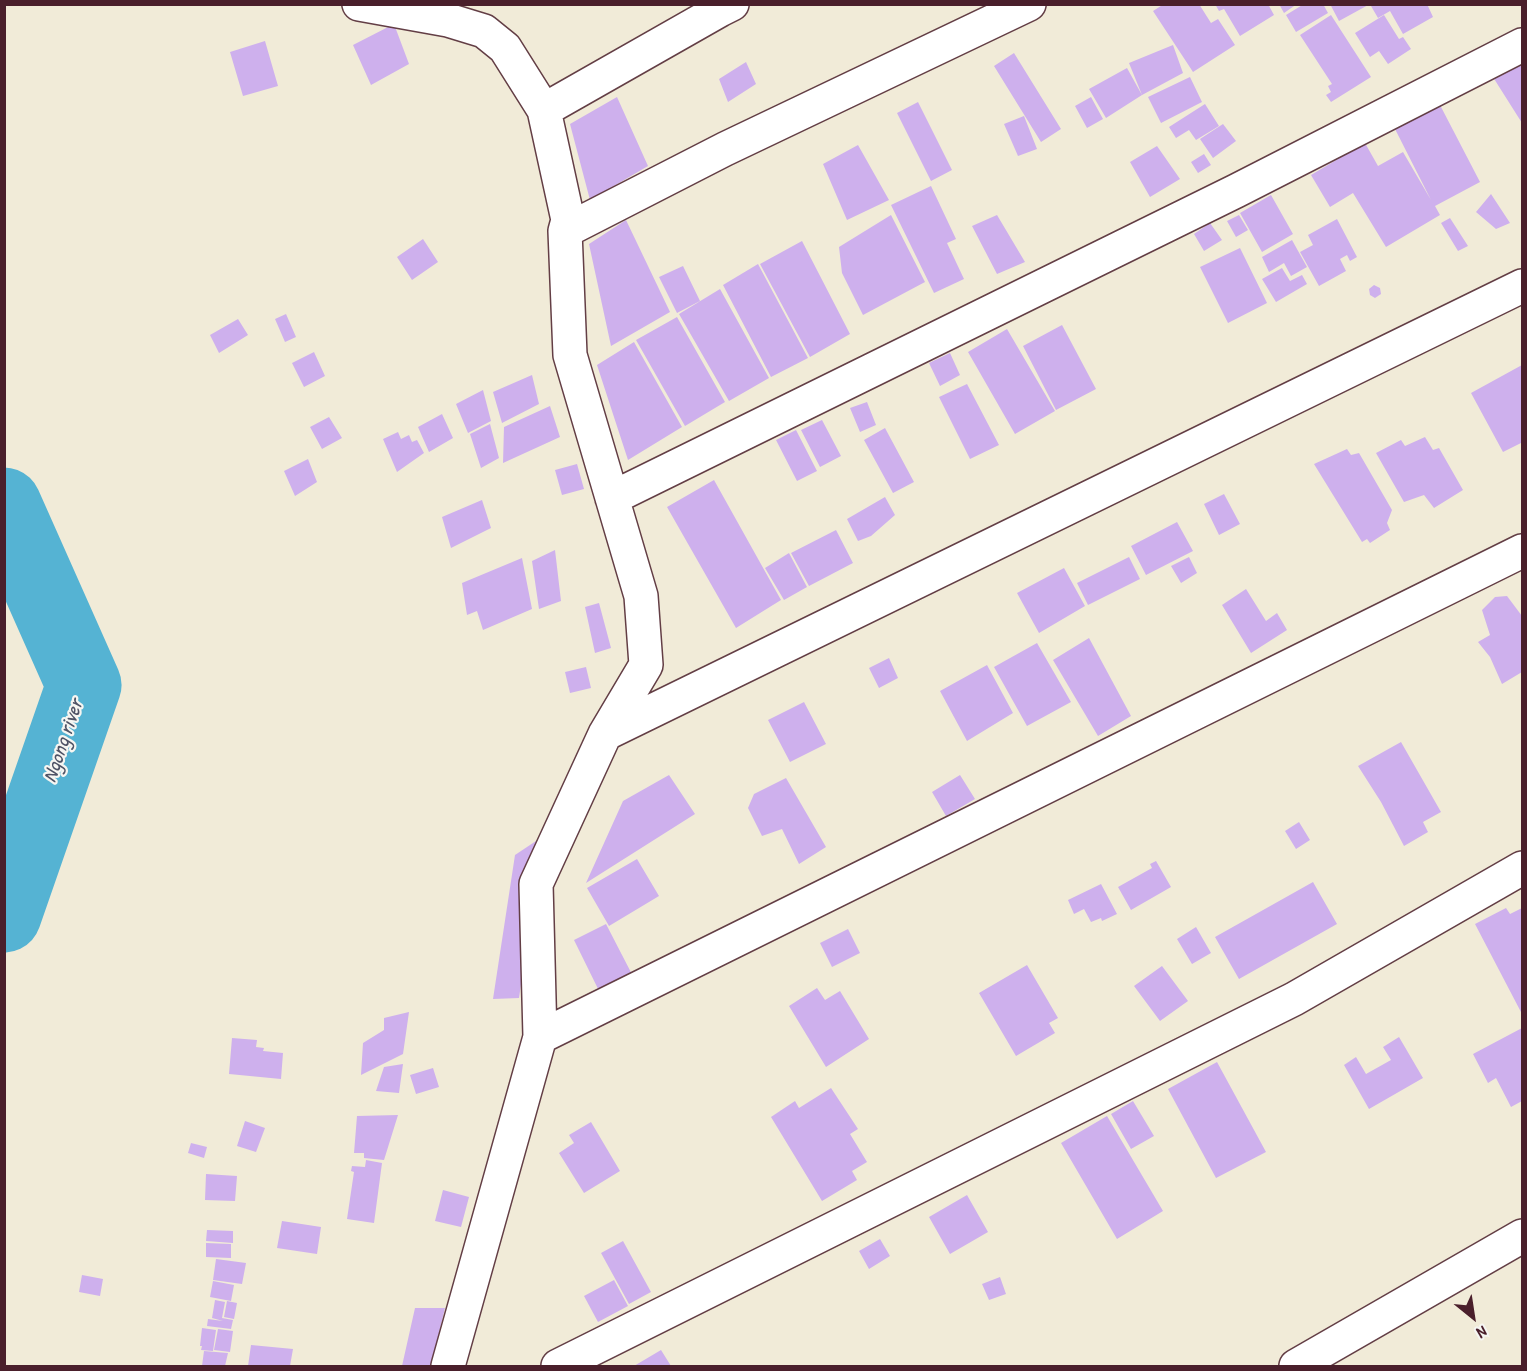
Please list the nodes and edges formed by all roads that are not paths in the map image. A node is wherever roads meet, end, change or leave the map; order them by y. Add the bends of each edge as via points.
1 (359, 4) edge
2 (732, 4) edge
3 (1029, 4) edge
4 (1522, 45) edge
5 (544, 110) junction
6 (565, 231) junction
7 (1522, 286) edge
8 (612, 498) junction
9 (1522, 551) edge
10 (605, 734) junction
11 (1522, 868) edge
12 (540, 1037) junction
13 (1522, 1236) edge
14 (448, 1366) edge
15 (558, 1366) edge
16 (1296, 1366) edge

1 - 5 street via 448,20 484,31 505,48
2 - 5 street
3 - 6 street via 725,149
4 - 8 street via 1236,191
5 - 6 street via 568,220
6 - 8 street via 570,354
7 - 10 street
8 - 10 street via 641,596 646,665
9 - 12 street
10 - 12 street via 536,884
11 - 15 street via 1294,999
12 - 14 street
13 - 16 street

